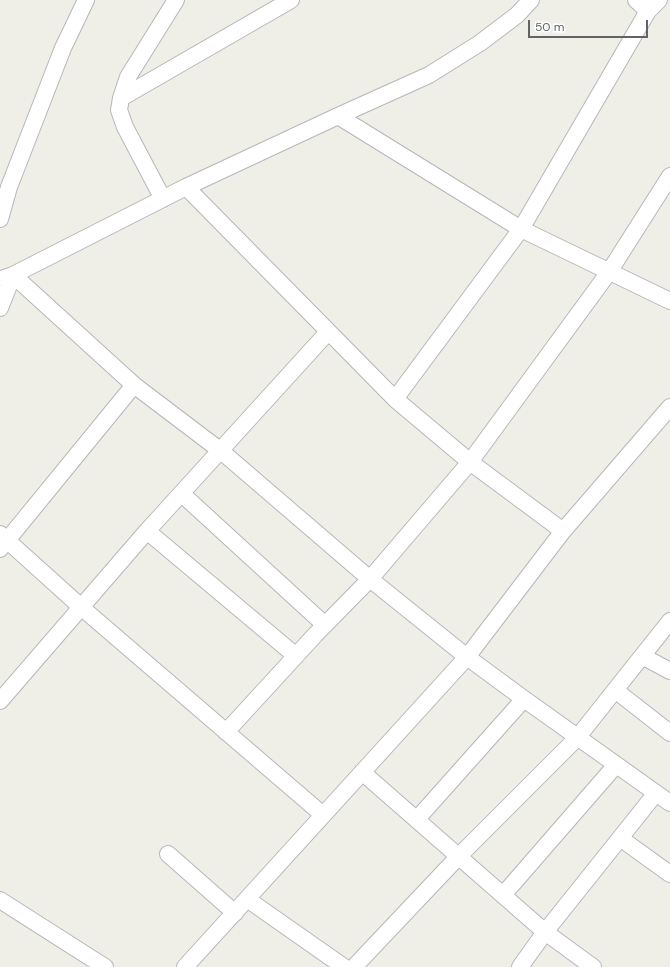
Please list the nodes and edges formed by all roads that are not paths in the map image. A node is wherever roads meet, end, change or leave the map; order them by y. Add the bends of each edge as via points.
1 (86, 0) edge
2 (176, 0) edge
3 (291, 0) edge
4 (531, 0) edge
5 (636, 0) edge
6 (654, 6) edge
7 (121, 98) junction
8 (338, 116) junction
9 (670, 176) edge
10 (186, 187) junction
11 (163, 199) junction
12 (0, 219) edge
13 (521, 230) junction
14 (609, 272) junction
15 (7, 277) edge
16 (670, 301) edge
17 (0, 308) edge
18 (328, 332) junction
19 (134, 385) junction
20 (395, 399) junction
21 (670, 407) edge
22 (221, 451) junction
23 (470, 462) junction
24 (182, 494) junction
25 (147, 531) junction
26 (563, 531) junction
27 (3, 541) edge
28 (370, 579) junction
29 (81, 607) junction
30 (670, 621) edge
31 (325, 625) junction
32 (296, 656) junction
33 (642, 656) junction
34 (467, 657) junction
35 (670, 671) edge
36 (615, 690) junction
37 (524, 699) junction
38 (0, 701) edge
39 (226, 732) junction
40 (670, 733) edge
41 (577, 738) junction
42 (616, 765) junction
43 (362, 772) junction
44 (656, 793) junction
45 (670, 803) edge
46 (323, 815) junction
47 (416, 819) junction
48 (620, 838) junction
49 (168, 854) dead end
50 (459, 856) junction
51 (670, 874) edge
52 (503, 895) junction
53 (247, 899) junction
54 (0, 900) edge
55 (235, 913) junction
56 (545, 932) junction
57 (105, 967) edge
58 (185, 967) edge
59 (344, 967) edge
60 (354, 967) edge
61 (520, 967) edge
62 (593, 967) edge

1 - 12 street via 60,55 8,187
2 - 7 street via 128,77
3 - 7 street
4 - 8 street via 517,15 486,39 430,75
5 - 6 street
6 - 13 street
7 - 11 street via 120,110 125,127
8 - 10 street
8 - 13 street
9 - 14 street
10 - 11 street
10 - 18 street
11 - 15 street
13 - 14 street
13 - 20 street
14 - 16 street
14 - 23 street
15 - 17 street
15 - 19 street
18 - 20 street
18 - 22 street
19 - 22 street
19 - 27 street
20 - 23 street
21 - 26 street
22 - 24 street
22 - 28 street
23 - 26 street
23 - 28 street
24 - 25 street
24 - 31 street
25 - 29 street
25 - 32 street
26 - 34 street
27 - 29 street
28 - 31 street
28 - 34 street
29 - 38 street
29 - 39 street
30 - 33 street
31 - 32 street
32 - 39 street
33 - 35 street
33 - 36 street
34 - 37 street
34 - 43 street
36 - 40 street
36 - 41 street
37 - 41 street
37 - 47 street
39 - 46 street
41 - 42 street
41 - 50 street
42 - 44 street
42 - 52 street
43 - 46 street
43 - 47 street
44 - 45 street
44 - 48 street
46 - 53 street
47 - 50 street
48 - 51 street
48 - 56 street
49 - 55 street
50 - 52 street
50 - 60 street
52 - 56 street
53 - 55 street
53 - 59 street
54 - 57 street
55 - 58 street
56 - 61 street
56 - 62 street

